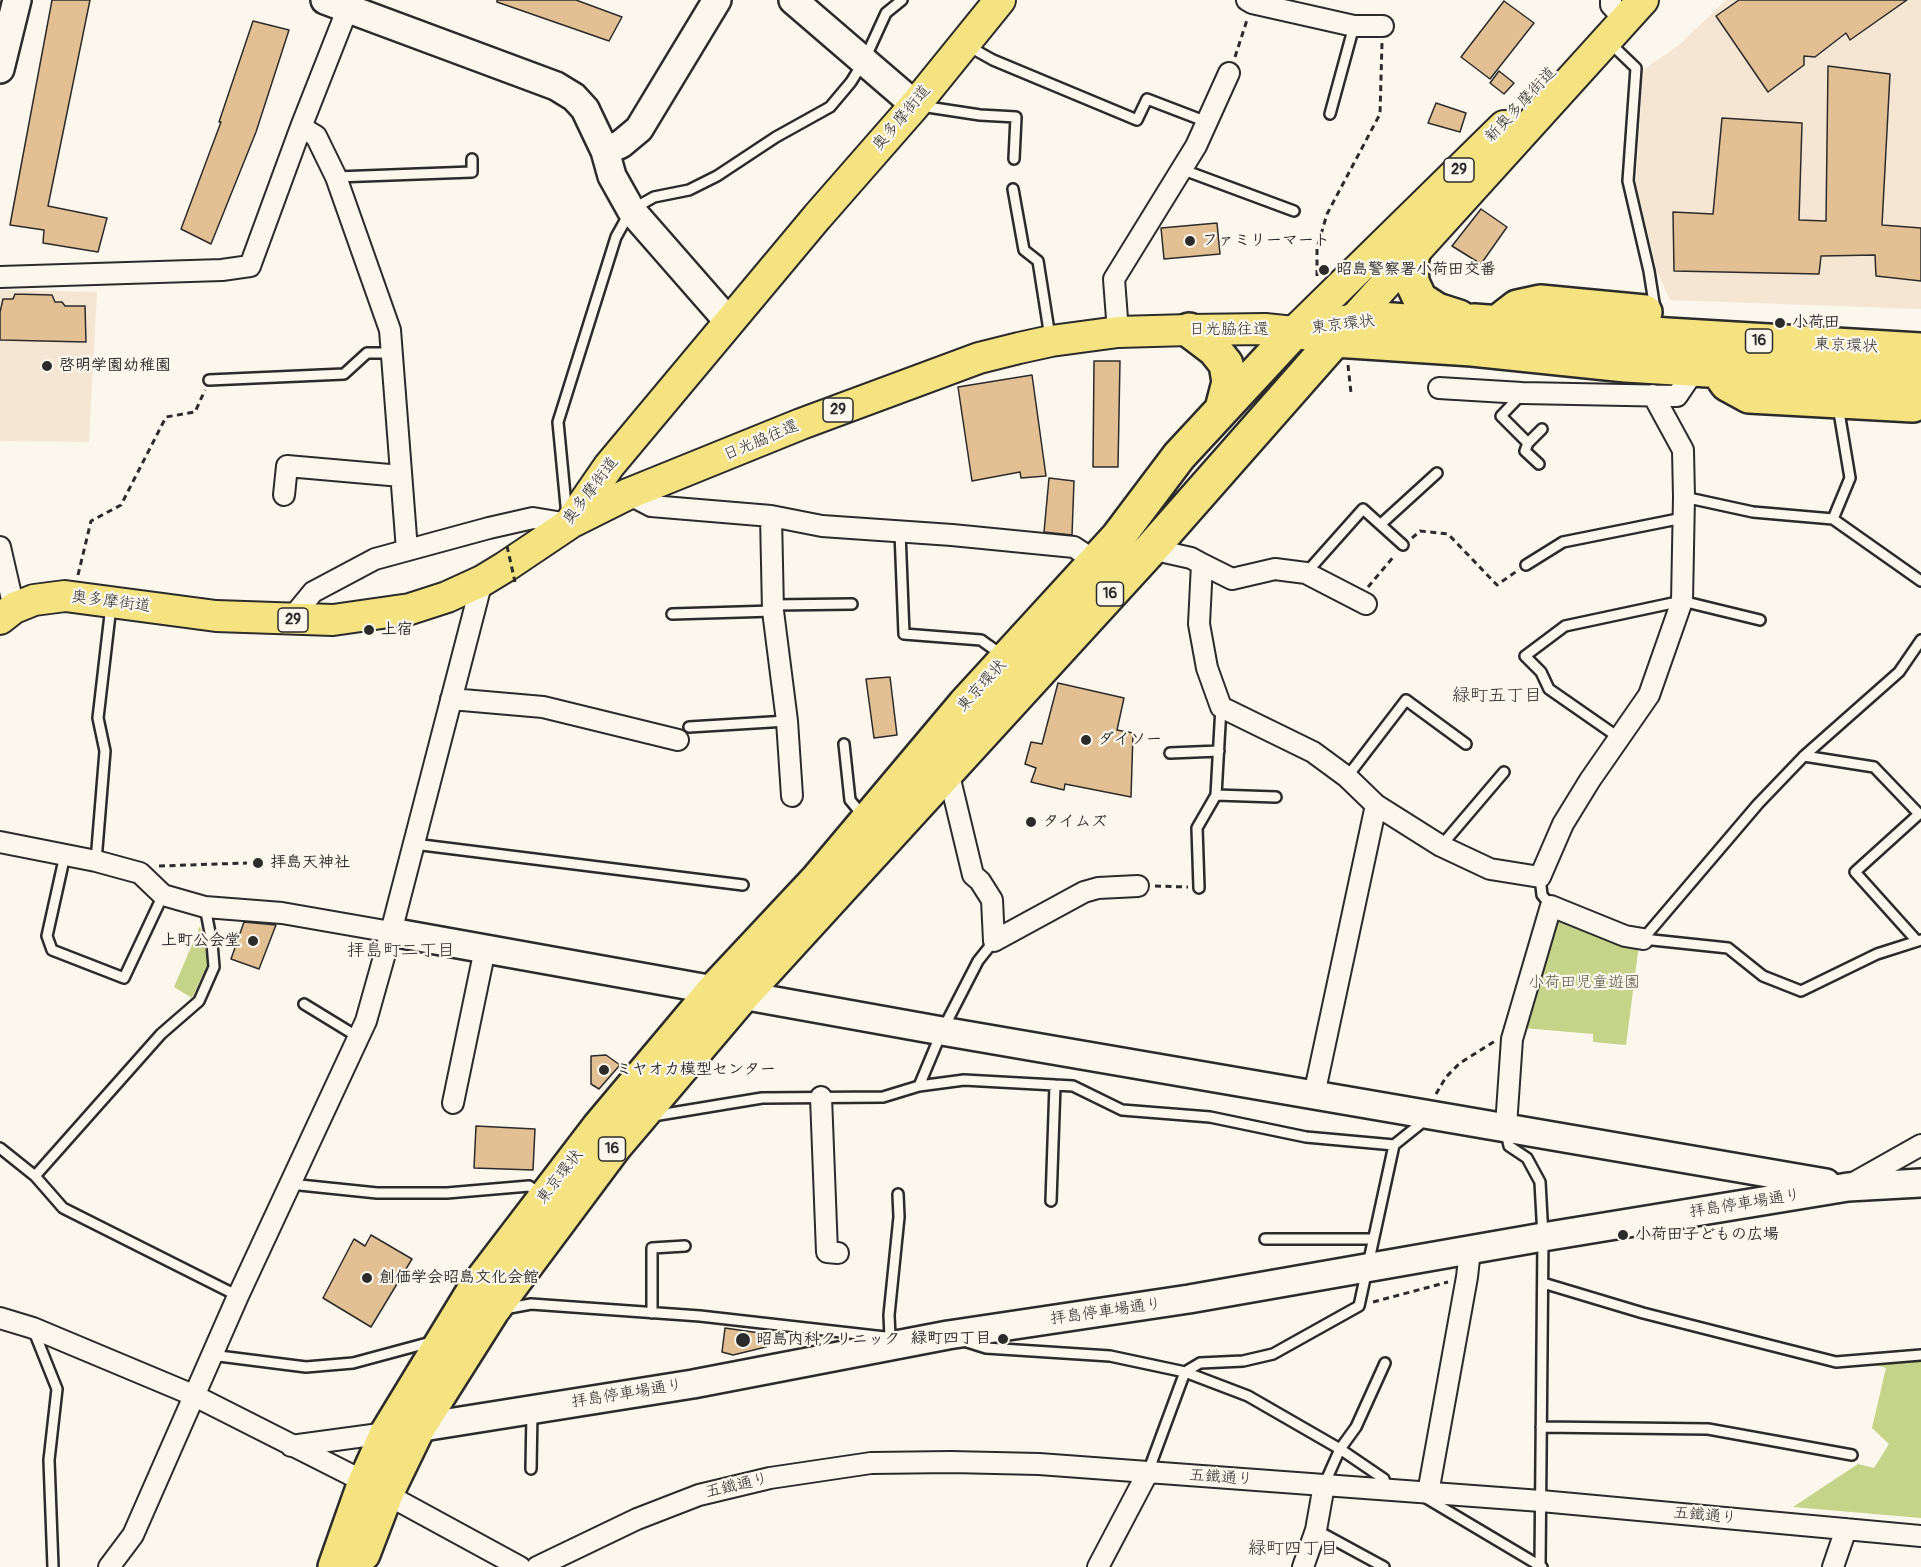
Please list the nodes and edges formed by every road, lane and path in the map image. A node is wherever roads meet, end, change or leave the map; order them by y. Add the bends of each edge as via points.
1 (17, 0) edge
2 (717, 0) edge
3 (793, 0) edge
4 (902, 0) edge
5 (1000, 0) edge
6 (1250, 2) edge
7 (341, 3) edge
8 (1619, 11) edge
9 (1353, 26) junction
10 (1383, 26) joint
11 (963, 43) junction
12 (864, 61) junction
13 (0, 69) edge
14 (1229, 73) joint
15 (915, 105) junction
16 (1329, 114) dead end
17 (1207, 122) junction
18 (301, 127) junction
19 (605, 151) junction
20 (472, 159) dead end
21 (1014, 159) dead end
22 (1181, 169) junction
23 (336, 177) junction
24 (1013, 189) dead end
25 (631, 210) junction
26 (1294, 212) dead end
27 (1413, 254) junction
28 (0, 277) edge
29 (1317, 279) dead end
30 (729, 322) junction
31 (1486, 322) junction
32 (1661, 328) junction
33 (1189, 330) junction
34 (1344, 330) junction
35 (1118, 332) junction
36 (1294, 332) junction
37 (1051, 341) junction
38 (1921, 350) edge
39 (392, 353) junction
40 (1706, 369) junction
41 (209, 380) joint
42 (1921, 383) edge
43 (1439, 388) dead end
44 (1522, 393) junction
45 (1653, 395) junction
46 (1837, 401) junction
47 (1921, 405) edge
48 (1222, 409) junction
49 (1542, 429) dead end
50 (1528, 442) junction
51 (1539, 464) dead end
52 (1437, 473) dead end
53 (401, 476) junction
54 (628, 494) junction
55 (284, 495) dead end
56 (1684, 497) junction
57 (771, 516) junction
58 (1683, 518) junction
59 (1833, 519) junction
60 (569, 524) junction
61 (1381, 524) junction
62 (900, 532) junction
63 (1403, 545) junction
64 (507, 546) dead end
65 (0, 547) edge
66 (1151, 549) junction
67 (407, 550) junction
68 (1095, 561) junction
69 (1202, 564) junction
70 (1526, 565) joint
71 (1306, 573) junction
72 (482, 581) junction
73 (1921, 581) edge
74 (515, 582) dead end
75 (73, 597) junction
76 (112, 601) junction
77 (1682, 601) junction
78 (1361, 602) joint
79 (852, 604) dead end
80 (773, 608) junction
81 (7, 613) edge
82 (672, 614) dead end
83 (290, 620) junction
84 (1760, 620) dead end
85 (1921, 640) edge
86 (1006, 658) junction
87 (451, 699) junction
88 (1221, 707) junction
89 (787, 721) junction
90 (684, 733) joint
91 (1618, 737) junction
92 (844, 744) dead end
93 (1466, 744) dead end
94 (1219, 751) junction
95 (1170, 753) dead end
96 (1804, 756) junction
97 (948, 771) junction
98 (1504, 771) dead end
99 (1347, 777) junction
100 (1216, 795) junction
101 (792, 796) dead end
102 (1276, 797) dead end
103 (1376, 805) junction
104 (868, 821) junction
105 (0, 842) edge
106 (414, 844) junction
107 (1441, 846) junction
108 (65, 855) junction
109 (96, 861) junction
110 (247, 863) dead end
111 (121, 868) junction
112 (1540, 877) junction
113 (743, 885) dead end
114 (1138, 886) joint
115 (1198, 888) joint
116 (163, 896) junction
117 (1551, 906) junction
118 (206, 907) junction
119 (391, 932) junction
120 (1643, 939) junction
121 (1919, 940) edge
122 (994, 941) junction
123 (485, 949) junction
124 (729, 992) junction
125 (304, 1004) dead end
126 (1514, 1029) junction
127 (942, 1031) junction
128 (358, 1038) junction
129 (1055, 1085) junction
130 (919, 1086) junction
131 (1314, 1095) junction
132 (821, 1097) junction
133 (453, 1103) dead end
134 (1425, 1113) junction
135 (639, 1118) junction
136 (1506, 1126) junction
137 (1394, 1145) junction
138 (1921, 1145) edge
139 (0, 1148) edge
140 (35, 1176) junction
141 (1921, 1183) edge
142 (290, 1184) junction
143 (1848, 1186) junction
144 (898, 1194) dead end
145 (545, 1197) junction
146 (1051, 1201) dead end
147 (1543, 1237) junction
148 (1264, 1239) dead end
149 (1373, 1239) junction
150 (686, 1246) dead end
151 (1470, 1250) junction
152 (838, 1253) dead end
153 (1368, 1268) junction
154 (1467, 1277) junction
155 (1543, 1283) junction
156 (238, 1296) junction
157 (1359, 1306) junction
158 (492, 1311) junction
159 (652, 1313) junction
160 (0, 1318) edge
161 (33, 1328) junction
162 (948, 1335) junction
163 (445, 1339) junction
164 (893, 1341) junction
165 (211, 1355) junction
166 (1921, 1355) edge
167 (1384, 1363) dead end
168 (1185, 1372) junction
169 (193, 1395) junction
170 (532, 1410) junction
171 (1541, 1427) junction
172 (403, 1430) junction
173 (291, 1446) junction
174 (1340, 1449) junction
175 (1852, 1455) dead end
176 (531, 1469) dead end
177 (1148, 1472) junction
178 (1324, 1485) junction
179 (375, 1488) junction
180 (1387, 1490) junction
181 (1422, 1492) junction
182 (1540, 1501) junction
183 (1846, 1529) junction
184 (1316, 1530) junction
185 (1921, 1536) edge
186 (53, 1567) edge
187 (109, 1567) edge
188 (335, 1567) edge
189 (358, 1567) edge
190 (519, 1567) edge
191 (537, 1567) edge
192 (1098, 1567) edge
193 (1303, 1567) edge
194 (1384, 1567) edge
195 (1541, 1567) edge
196 (1833, 1567) edge

1 - 13 street
2 - 19 street via 639,129
3 - 12 street
4 - 12 lane via 886,13
5 - 11 main road, 奥多摩街道 / 29
6 - 9 street
6 - 14 path
7 - 18 street
7 - 19 street via 556,86 585,109
8 - 27 main road, 新奥多摩街道 / 29
8 - 32 lane via 1636,68 1628,181
8 - 36 main road, 新奥多摩街道 / 29
9 - 10 street
9 - 16 lane
10 - 29 path via 1380,114 1327,214 1317,248
11 - 15 main road, 奥多摩街道 / 29
11 - 17 lane via 993,60 1137,120 1147,99
12 - 15 street
12 - 25 lane via 831,107 717,176 689,190 654,197
14 - 17 street
15 - 21 lane via 1016,117
15 - 30 main road, 奥多摩街道 / 29
17 - 22 street
18 - 23 street via 316,136
18 - 28 street via 250,266
19 - 25 street via 612,176
20 - 23 lane via 472,172
22 - 26 lane
22 - 35 street via 1114,279
23 - 39 street via 390,330
24 - 37 lane via 1024,250 1038,261
25 - 30 street
25 - 60 lane via 616,237 558,422
27 - 31 highway via 1412,282 1420,299 1437,310
27 - 34 main road, 新奥多摩街道 / 29
30 - 60 main road, 奥多摩街道 / 29 via 609,466
31 - 32 highway, 東京環状 / 16
31 - 34 highway, 東京環状 / 16 via 1449,324 1378,319
32 - 38 highway, 東京環状 / 16
33 - 35 main road, 日光脇往還 / 29
33 - 36 main road, 日光脇往還 / 29
33 - 48 highway via 1226,364 1229,382
34 - 36 highway, 東京環状 / 16
34 - 40 highway, 東京環状 / 16 via 1472,349
34 - 66 highway, 東京環状 / 16
35 - 37 main road, 日光脇往還 / 29
36 - 48 highway, 東京環状 / 16
37 - 54 main road, 日光脇往還 / 29 via 979,358 894,388
39 - 41 lane via 367,353 344,374
39 - 53 street
40 - 42 highway, 東京環状 / 16
40 - 45 street via 1677,396
40 - 46 highway via 1749,396
41 - 75 path via 195,412 166,417 121,505 91,520
43 - 44 street
44 - 45 street
44 - 50 lane via 1501,416
45 - 56 street via 1683,450
46 - 47 highway
46 - 59 lane via 1850,478
48 - 68 highway, 東京環状 / 16
49 - 50 lane
50 - 51 lane via 1526,451
52 - 61 lane
53 - 55 street via 287,466
53 - 67 street
54 - 57 street via 651,506
54 - 60 main road, 日光脇往還 / 29
56 - 58 street
56 - 59 lane via 1753,512
57 - 62 street via 822,526
57 - 80 street
58 - 70 lane via 1563,542
58 - 77 street
59 - 73 lane
60 - 67 street via 533,518
60 - 72 main road, 奥多摩街道 / 29
61 - 63 lane
61 - 71 lane via 1363,509
62 - 68 street via 1074,547
62 - 86 lane via 904,634 981,640
63 - 70 path via 1420,531 1448,534 1497,585
63 - 78 path
64 - 74 path, bridge
65 - 81 street
66 - 69 street
66 - 97 highway, 東京環状 / 16
67 - 83 street via 375,559 313,592
68 - 86 highway, 東京環状 / 16
69 - 71 street via 1232,579 1275,569
69 - 88 street via 1199,624 1207,668
71 - 78 street
72 - 83 main road, 奥多摩街道 / 29 via 410,609 333,620
72 - 87 street
75 - 76 main road, 奥多摩街道 / 29
75 - 81 main road, 奥多摩街道 / 29 via 47,597
76 - 83 main road, 奥多摩街道 / 29 via 216,616
76 - 109 lane via 98,718 105,751
77 - 84 lane
77 - 91 street via 1649,694
77 - 91 lane via 1565,626 1525,656 1541,672 1549,689
79 - 80 lane
80 - 82 lane
80 - 89 street
85 - 96 lane via 1899,672
86 - 104 highway, 東京環状 / 16
87 - 90 street via 543,707
87 - 106 street
88 - 94 lane
88 - 99 street via 1313,753
89 - 90 lane
89 - 101 street
91 - 112 street via 1563,824
92 - 104 lane via 850,800
93 - 99 lane via 1406,700
94 - 95 lane
94 - 100 lane
96 - 120 lane
96 - 121 lane via 1874,767 1919,814 1855,872
97 - 122 street via 973,875 992,900
97 - 124 highway, 東京環状 / 16
98 - 107 lane
99 - 103 street
100 - 102 lane
100 - 115 lane via 1197,828
103 - 107 street
103 - 131 street
104 - 124 highway, 東京環状 / 16
105 - 108 street
106 - 113 lane
106 - 119 street
107 - 112 street via 1490,869
108 - 109 street
108 - 116 lane via 47,936 52,950 124,978
109 - 111 street
110 - 111 path
111 - 116 street via 140,873
112 - 117 lane via 1542,895
114 - 115 path
114 - 122 street via 1084,892
116 - 118 street
117 - 120 street via 1625,936
117 - 126 street
118 - 119 street via 282,913
118 - 140 lane via 214,967 199,1001 161,1034
119 - 123 street
119 - 128 street
120 - 121 lane via 1728,948 1763,976 1801,991 1877,954
122 - 127 lane via 978,961
123 - 124 street
123 - 133 street
124 - 127 street
124 - 135 highway, 東京環状 / 16
124 - 145 highway, 東京環状 / 16 via 599,1127
125 - 128 lane
126 - 134 path via 1460,1063 1446,1077
126 - 136 street
127 - 130 lane
127 - 131 street
128 - 142 street
129 - 130 lane via 964,1080
129 - 137 lane via 1073,1086 1122,1110 1210,1117 1306,1137
129 - 146 lane
130 - 132 lane via 883,1097
131 - 134 street
132 - 135 lane via 762,1098
132 - 152 street via 827,1252
134 - 136 street
134 - 137 lane via 1419,1125
135 - 158 highway, 東京環状 / 16
136 - 143 street
136 - 147 lane via 1509,1146 1527,1158 1540,1182
137 - 149 lane
138 - 143 street
139 - 140 lane
140 - 156 lane via 63,1209
141 - 143 street, 拝島停車場通り
142 - 145 lane via 376,1193 529,1186
142 - 156 street
143 - 147 street, 拝島停車場通り
144 - 164 lane via 889,1315
145 - 163 highway, 東京環状 / 16 via 473,1293
147 - 151 street, 拝島停車場通り
147 - 155 lane
148 - 149 lane
149 - 153 lane
150 - 159 lane via 652,1248
151 - 153 street, 拝島停車場通り
151 - 154 street
153 - 157 lane
153 - 162 street, 拝島停車場通り
154 - 157 path
154 - 181 street
155 - 166 lane via 1836,1362
155 - 171 lane
156 - 165 street
157 - 168 lane via 1273,1354 1243,1361 1200,1363
158 - 159 lane via 531,1304
158 - 172 highway, 東京環状 / 16
159 - 164 lane
160 - 161 street
161 - 169 street
161 - 186 lane via 57,1389 49,1460
162 - 164 street, 拝島停車場通り
162 - 168 lane via 986,1348 1110,1356
163 - 165 lane via 353,1363 329,1365
163 - 172 highway, 東京環状 / 16
164 - 170 street, 拝島停車場通り via 693,1384
165 - 169 street
167 - 174 lane via 1356,1427
168 - 174 lane via 1248,1396
168 - 177 lane
169 - 173 street
169 - 187 street via 133,1535
170 - 172 street, 拝島停車場通り
170 - 176 lane
171 - 175 lane via 1708,1429
171 - 182 lane
172 - 173 street, 拝島停車場通り
172 - 179 highway, 東京環状 / 16
173 - 179 street
174 - 178 lane
174 - 180 lane via 1384,1479
177 - 178 street, 五鐵通り
177 - 191 street, 五鐵通り via 1039,1464 917,1462 871,1463 770,1478 699,1495 618,1527
177 - 192 street
178 - 180 street, 五鐵通り
178 - 184 street
179 - 188 highway, 東京環状 / 16
179 - 189 highway, 東京環状 / 16
179 - 190 street
180 - 181 street, 五鐵通り
181 - 182 street, 五鐵通り
181 - 195 lane
182 - 183 street, 五鐵通り
182 - 195 lane
183 - 185 street, 五鐵通り
183 - 196 street
184 - 193 street
184 - 194 lane

